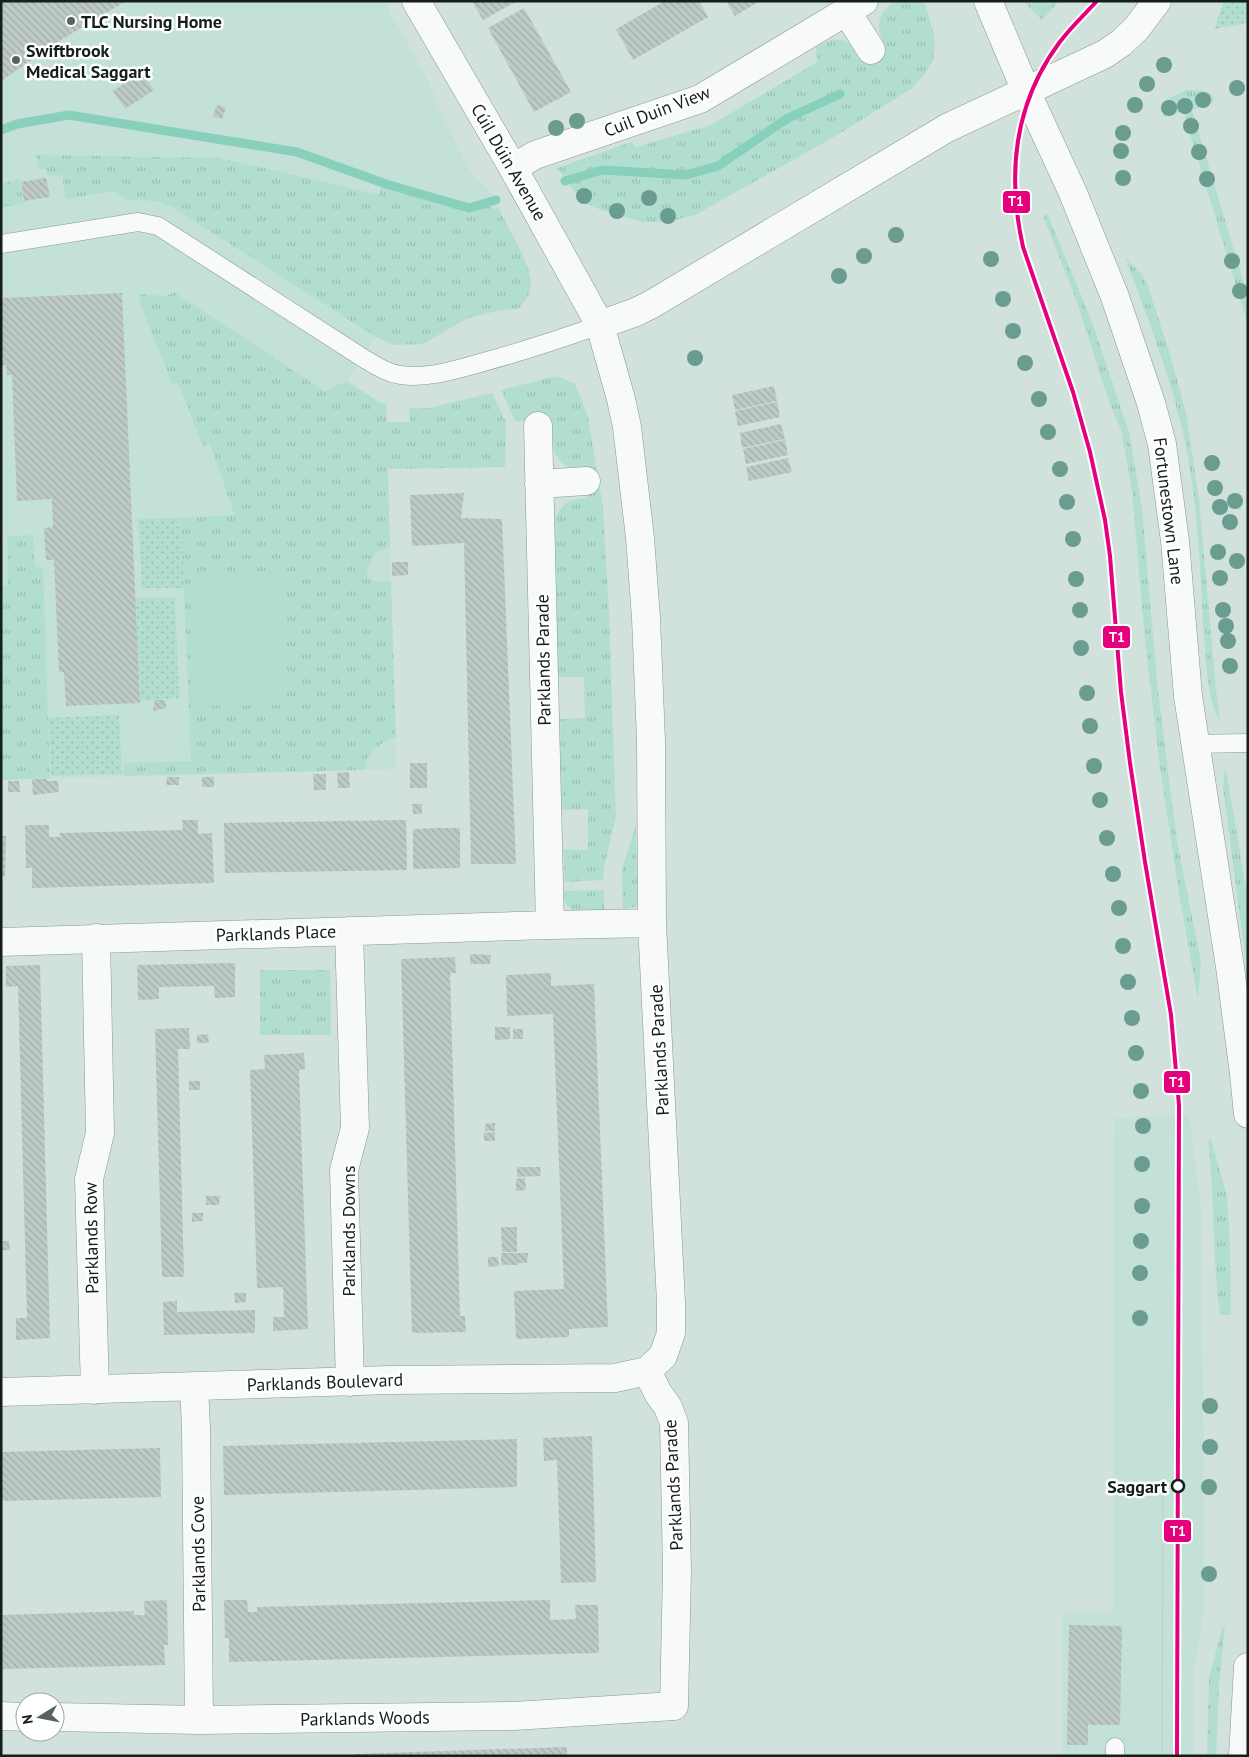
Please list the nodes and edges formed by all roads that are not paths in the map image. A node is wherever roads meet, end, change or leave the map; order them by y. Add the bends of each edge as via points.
1 (416, 1) edge
2 (988, 1) edge
3 (1157, 1) edge
4 (856, 7) edge
5 (871, 50) dead end
6 (1026, 91) junction
7 (513, 168) junction
8 (1, 244) edge
9 (600, 324) junction
10 (538, 426) dead end
11 (586, 481) dead end
12 (539, 484) junction
13 (1248, 743) edge
14 (1195, 744) junction
15 (652, 923) junction
16 (550, 926) junction
17 (349, 931) junction
18 (96, 938) junction
19 (1, 942) edge
20 (1248, 1114) edge
21 (647, 1371) junction
22 (350, 1382) junction
23 (194, 1387) junction
24 (95, 1390) junction
25 (1, 1392) edge
26 (1248, 1667) edge
27 (674, 1706) joint
28 (1, 1716) edge
29 (15, 1716) edge
30 (65, 1717) edge
31 (199, 1720) junction
32 (1244, 1756) edge

1 - 7 street, Cúil Dúin Avenue
2 - 6 street, Fortunestown Lane
3 - 6 street via 1136,29 1105,54
4 - 5 street, Cuil Duin View
4 - 7 street, Cuil Duin View via 700,99 535,155
6 - 9 street via 947,128 652,304
6 - 14 street, Fortunestown Lane via 1073,192 1116,297 1160,436 1169,487
7 - 9 street, Cúil Dúin Avenue
8 - 9 lane via 138,222 158,226 382,370 399,375 418,377 453,370 534,348
9 - 15 street, Cúil Dúin Avenue via 627,427 640,538 651,741
10 - 12 street, Parklands Parade
11 - 12 street
12 - 16 street, Parklands Parade
13 - 14 lane
14 - 20 street, Fortunestown Lane via 1230,967
15 - 16 street
15 - 21 street, Parklands Parade via 671,1333 663,1356
16 - 17 street, Parklands Place
17 - 18 street, Parklands Place
17 - 22 street, Parklands Downs via 355,1128 344,1170
18 - 19 street, Parklands Place
18 - 24 street, Parklands Row via 100,1133 89,1179
21 - 22 street, Parklands Boulevard via 615,1378
21 - 27 street, Parklands Parade via 674,1423 677,1570
22 - 23 street, Parklands Boulevard
23 - 24 street, Parklands Boulevard
23 - 31 street, Parklands Cove
24 - 25 street, Parklands Boulevard
26 - 32 street
27 - 31 street, Parklands Woods via 514,1716
28 - 29 street
30 - 31 street, Parklands Woods

